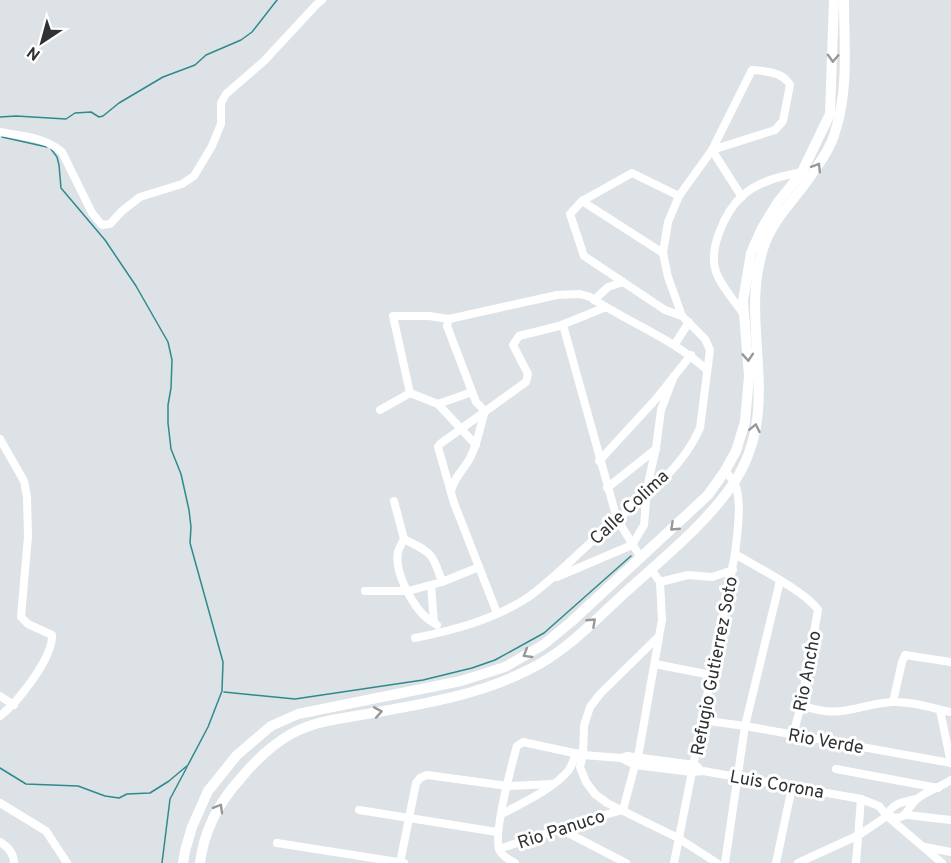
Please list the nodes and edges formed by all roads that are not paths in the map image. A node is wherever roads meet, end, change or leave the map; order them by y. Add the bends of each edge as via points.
1 (322, 0) edge
2 (827, 0) edge
3 (844, 0) edge
4 (834, 5) edge
5 (0, 132) edge
6 (712, 150) junction
7 (802, 172) junction
8 (679, 196) junction
9 (742, 197) junction
10 (582, 201) junction
11 (663, 253) junction
12 (622, 282) junction
13 (594, 300) junction
14 (606, 307) junction
15 (744, 316) junction
16 (449, 319) junction
17 (686, 319) junction
18 (563, 325) junction
19 (675, 344) junction
20 (691, 355) junction
21 (707, 370) junction
22 (674, 376) junction
23 (472, 392) junction
24 (410, 393) junction
25 (438, 404) junction
26 (380, 410) dead end
27 (485, 411) junction
28 (462, 428) junction
29 (0, 439) edge
30 (476, 445) junction
31 (656, 448) junction
32 (599, 461) junction
33 (725, 471) junction
34 (734, 482) junction
35 (607, 488) junction
36 (451, 492) junction
37 (646, 496) junction
38 (394, 501) dead end
39 (617, 519) junction
40 (404, 538) junction
41 (632, 545) junction
42 (735, 554) junction
43 (640, 558) junction
44 (479, 567) junction
45 (651, 569) junction
46 (733, 570) junction
47 (780, 581) junction
48 (442, 582) junction
49 (546, 582) junction
50 (660, 582) junction
51 (431, 585) junction
52 (365, 591) dead end
53 (408, 591) junction
54 (497, 614) junction
55 (434, 623) junction
56 (445, 632) junction
57 (659, 636) junction
58 (415, 638) dead end
59 (951, 662) edge
60 (655, 663) junction
61 (505, 667) junction
62 (711, 675) junction
63 (512, 678) junction
64 (0, 696) edge
65 (893, 702) junction
66 (14, 705) junction
67 (801, 705) junction
68 (940, 710) junction
69 (951, 712) edge
70 (0, 716) edge
71 (701, 720) junction
72 (746, 726) junction
73 (793, 735) junction
74 (580, 754) junction
75 (637, 761) junction
76 (951, 763) edge
77 (693, 768) junction
78 (836, 769) dead end
79 (738, 778) junction
80 (951, 780) edge
81 (552, 784) junction
82 (508, 786) junction
83 (792, 787) junction
84 (938, 788) junction
85 (861, 799) junction
86 (916, 799) junction
87 (0, 803) edge
88 (359, 810) dead end
89 (623, 810) junction
90 (502, 814) junction
91 (907, 815) junction
92 (597, 816) junction
93 (887, 816) junction
94 (408, 819) junction
95 (951, 820) edge
96 (497, 832) junction
97 (566, 832) junction
98 (859, 836) junction
99 (678, 838) junction
100 (0, 842) edge
101 (277, 843) dead end
102 (513, 845) junction
103 (923, 847) junction
104 (499, 849) junction
105 (951, 852) edge
106 (714, 862) edge
107 (14, 863) edge
108 (68, 863) edge
109 (183, 863) edge
110 (200, 863) edge
111 (401, 863) edge
112 (515, 863) edge
113 (627, 863) edge
114 (674, 863) edge
115 (725, 863) edge
116 (777, 863) edge
117 (800, 863) edge
118 (856, 863) edge
119 (942, 863) edge

1 - 5 street via 264,61 226,94 221,103 221,123 194,176 182,184 140,197 110,224 102,225 92,213 62,152 55,146
2 - 4 street
34 -> 3 main road via 747,457 760,398 755,292 758,268 771,229 811,176 835,132 844,81
4 -> 7 main road via 830,114
6 - 6 street, Calle Colima via 775,130 783,121 790,85 787,80 752,70
6 - 8 street, Calle Colima
6 - 9 street
7 - 9 street via 776,177
7 - 15 main road via 767,219 751,253
8 - 10 street via 632,173
8 - 11 street, Calle Colima via 668,222
9 - 15 street via 719,231 714,250 715,271
10 - 11 street
10 - 12 street via 570,214 584,256
11 - 17 street, Calle Colima via 668,277
12 - 13 street via 608,287
12 - 17 street
13 - 14 street
13 - 16 street via 580,294 557,295
14 - 18 street
14 - 19 street
15 -> 33 main road via 748,399 736,451
16 - 23 street via 447,326
16 - 24 street via 393,316
17 - 19 street
17 - 21 street, Calle Colima via 705,339 710,351
18 - 27 street via 516,339 513,345 528,379
18 - 32 street
19 - 20 street
20 - 21 street
20 - 22 street
21 - 37 street, Calle Colima via 700,428 695,439
22 - 31 street via 661,410
22 - 32 street
23 - 25 street
23 - 27 street
24 - 25 street
24 - 26 street
25 - 28 street
27 - 28 street
27 - 30 street
28 - 30 street
28 - 36 street via 438,447
29 - 66 street via 24,481 27,497 21,616 28,624 52,634 43,661
30 - 36 street
31 - 35 street
31 - 37 street
32 - 35 street
33 - 34 street
33 -> 43 main road via 708,495
34 - 42 street, Refugio Gutierrez Soto via 739,523
34 - 45 main road via 703,520
35 - 39 street
36 - 44 street
37 - 39 street, Calle Colima
37 - 41 street via 644,525
38 - 40 street
39 - 41 street
39 - 49 street, Calle Colima
40 - 48 street via 429,552
40 - 53 street via 398,551 399,570
41 - 43 street
41 - 49 street
42 - 46 street, Refugio Gutierrez Soto
42 - 47 street
43 -> 61 main road via 543,645
44 - 48 street
44 - 54 street
45 - 50 street
63 -> 45 main road via 576,638
46 - 50 street via 712,577 688,575
46 - 62 street, Refugio Gutierrez Soto
47 - 67 street, Rio Ancho via 816,607 818,615
47 - 72 street
48 - 51 street
49 - 54 street, Calle Colima
50 - 57 street
51 - 53 street
51 - 55 street
52 - 53 street
53 - 55 street via 413,604
54 - 56 street, Calle Colima
55 - 56 street
56 - 58 street, Calle Colima
57 - 60 street
57 - 74 street via 590,707
59 - 65 street via 905,655
60 - 62 street
60 - 75 street
61 - 63 main road
61 - 109 main road via 461,681 298,714 271,726 237,755 208,791 192,827
62 - 71 street, Refugio Gutierrez Soto
110 -> 63 main road via 209,826 228,794 252,765 291,734 332,719 464,695
64 - 66 street
65 - 67 street via 829,713
65 - 68 street
66 - 70 street
67 - 73 street, Rio Ancho
68 - 69 street
68 - 76 street
71 - 72 street, Rio Verde
71 - 77 street, Refugio Gutierrez Soto
72 - 73 street, Rio Verde
72 - 79 street
73 - 76 street, Rio Verde
74 - 75 street, Luis Corona
74 - 81 street
74 - 82 street, Luis Corona via 523,742 516,749
74 - 89 street via 586,782 596,795
75 - 77 street, Luis Corona
75 - 89 street
77 - 79 street, Luis Corona
77 - 99 street, Refugio Gutierrez Soto
78 - 84 street
79 - 83 street, Luis Corona
79 - 115 street
80 - 84 street
81 - 82 street
81 - 90 street
82 - 90 street
82 - 94 street via 427,775 416,783
83 - 85 street, Luis Corona
83 - 116 street
84 - 86 street
85 - 93 street, Luis Corona via 879,806
85 - 98 street
86 - 91 street
86 - 93 street via 890,808
87 - 108 street via 46,831
88 - 94 street
89 - 92 street, Rio Panuco
89 - 99 street
90 - 96 street
91 - 93 street via 896,819
91 - 95 street
92 - 97 street
92 - 102 street, Rio Panuco
93 - 98 street
93 - 103 street, Luis Corona
94 - 96 street
94 - 111 street
96 - 104 street
97 - 102 street via 526,846
97 - 113 street
98 - 117 street
98 - 118 street
99 - 106 street
99 - 114 street, Refugio Gutierrez Soto
100 - 107 street via 11,852
101 - 111 street
102 - 104 street, Rio Panuco
103 - 105 street
103 - 119 street, Luis Corona
104 - 112 street

